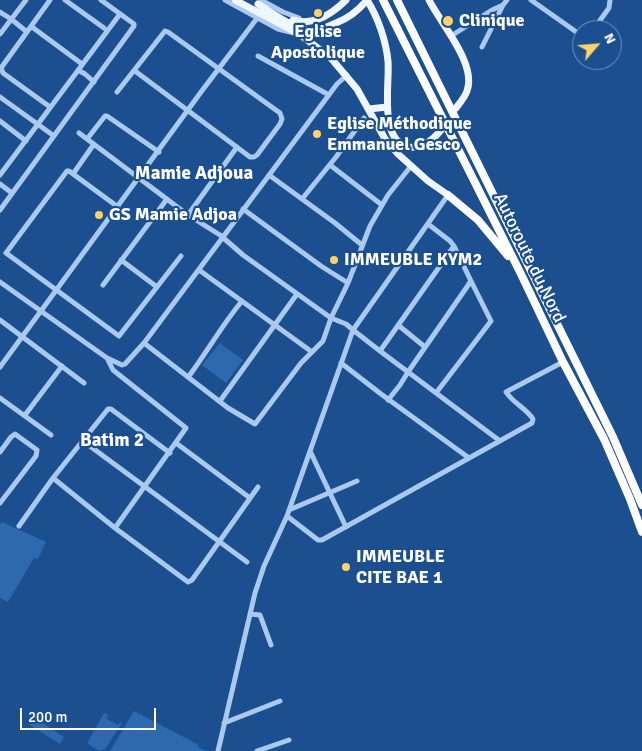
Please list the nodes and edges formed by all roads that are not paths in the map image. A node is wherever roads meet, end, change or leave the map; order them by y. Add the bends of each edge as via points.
1 (26, 0) edge
2 (50, 0) edge
3 (65, 0) edge
4 (101, 0) edge
5 (225, 0) edge
6 (235, 0) edge
7 (250, 0) edge
8 (346, 0) edge
9 (367, 0) edge
10 (383, 0) edge
11 (397, 0) edge
12 (508, 0) edge
13 (531, 0) edge
14 (610, 0) edge
15 (432, 1) edge
16 (259, 2) edge
17 (503, 5) junction
18 (0, 12) edge
19 (120, 14) junction
20 (258, 17) junction
21 (11, 19) junction
22 (600, 20) edge
23 (32, 27) junction
24 (104, 28) dead end
25 (572, 29) edge
26 (26, 32) junction
27 (0, 34) edge
28 (299, 34) junction
29 (450, 36) junction
30 (482, 47) dead end
31 (258, 56) dead end
32 (82, 64) junction
33 (218, 68) junction
34 (78, 70) junction
35 (135, 70) junction
36 (347, 75) junction
37 (94, 82) junction
38 (117, 92) dead end
39 (329, 95) junction
40 (0, 96) edge
41 (50, 107) junction
42 (388, 107) junction
43 (456, 108) dead end
44 (188, 110) junction
45 (369, 110) junction
46 (364, 118) dead end
47 (0, 121) edge
48 (38, 124) junction
49 (441, 130) dead end
50 (79, 133) dead end
51 (54, 136) junction
52 (87, 139) junction
53 (26, 141) junction
54 (94, 144) junction
55 (237, 147) junction
56 (159, 152) junction
57 (330, 165) junction
58 (411, 166) junction
59 (0, 174) edge
60 (73, 174) junction
61 (269, 175) junction
62 (139, 178) junction
63 (0, 184) edge
64 (12, 193) junction
65 (448, 195) junction
66 (167, 199) junction
67 (302, 199) junction
68 (382, 205) junction
69 (118, 206) junction
70 (243, 209) junction
71 (0, 210) edge
72 (188, 215) junction
73 (428, 224) junction
74 (222, 237) junction
75 (362, 245) junction
76 (454, 246) junction
77 (181, 256) dead end
78 (122, 260) junction
79 (199, 270) junction
80 (521, 274) junction
81 (472, 281) junction
82 (0, 282) edge
83 (348, 283) junction
84 (103, 285) dead end
85 (157, 287) junction
86 (56, 291) junction
87 (297, 294) junction
88 (242, 301) junction
89 (41, 310) junction
90 (331, 318) junction
91 (0, 320) edge
92 (274, 325) junction
93 (398, 326) junction
94 (353, 330) junction
95 (22, 336) junction
96 (144, 343) junction
97 (425, 347) junction
98 (380, 351) junction
99 (312, 352) junction
100 (107, 358) junction
101 (563, 362) junction
102 (341, 363) junction
103 (62, 366) junction
104 (0, 367) edge
105 (408, 372) junction
106 (189, 376) junction
107 (84, 383) dead end
108 (436, 393) junction
109 (0, 398) edge
110 (388, 400) junction
111 (220, 401) junction
112 (25, 415) junction
113 (51, 435) dead end
114 (83, 441) junction
115 (500, 441) junction
116 (176, 443) junction
117 (0, 452) edge
118 (310, 452) junction
119 (170, 453) junction
120 (468, 458) junction
121 (53, 478) junction
122 (357, 481) dead end
123 (146, 486) junction
124 (258, 487) dead end
125 (330, 494) junction
126 (250, 498) junction
127 (0, 503) edge
128 (642, 505) edge
129 (288, 513) junction
130 (18, 526) dead end
131 (346, 527) junction
132 (115, 528) junction
133 (642, 532) edge
134 (220, 541) junction
135 (247, 562) dead end
136 (250, 614) junction
137 (271, 645) dead end
138 (280, 701) dead end
139 (224, 722) junction
140 (289, 740) dead end
141 (218, 751) edge
142 (258, 751) edge

1 - 21 street
2 - 23 street
3 - 24 street
4 - 19 street
5 - 20 street
6 - 28 main road
7 - 16 main road
8 - 16 main road via 310,22 299,22
9 - 16 main road via 346,19 314,30 292,24
9 - 42 main road via 386,50
10 - 80 highway, Autoroute du Nord
11 - 128 highway, Autoroute du Nord via 609,429
12 - 17 street
13 - 25 street
14 - 22 street via 609,8
15 - 29 main road
17 - 29 street
17 - 30 street
18 - 21 street
19 - 32 street
19 - 37 street via 134,26
20 - 28 street via 278,29
20 - 33 street
21 - 26 street
21 - 27 street
23 - 26 street
23 - 32 street
26 - 41 street via 1,70
28 - 36 main road via 330,57
29 - 43 main road via 466,66 468,77 466,92
31 - 39 street
32 - 34 street
33 - 35 street via 165,31
33 - 44 street
33 - 55 street via 280,113 282,119 254,157
34 - 37 street
34 - 41 street
35 - 38 street
35 - 44 street
36 - 39 street
36 - 45 main road
37 - 51 street
39 - 61 street
40 - 48 street
41 - 48 street
42 - 45 main road
42 - 49 main road via 392,133 405,146 423,146
44 - 55 street
44 - 56 street
45 - 58 main road via 385,139
46 - 57 street
47 - 53 street
48 - 51 street
48 - 53 street
50 - 52 street
51 - 64 street
52 - 54 street
52 - 56 street via 107,116
53 - 59 street
54 - 60 street
54 - 62 street
55 - 72 street
56 - 62 street
57 - 67 street
57 - 68 street
58 - 65 main road
58 - 68 street
60 - 69 street
60 - 86 street via 65,172 6,250 7,255
61 - 67 street
61 - 70 street
62 - 66 street
62 - 69 street
63 - 64 street
64 - 71 street
65 - 73 street
65 - 80 highway via 478,220
66 - 72 street
66 - 78 street
67 - 75 street
68 - 75 street
69 - 86 street
70 - 74 street
70 - 83 street
72 - 74 street
73 - 76 street
73 - 94 street
74 - 79 street
74 - 87 street
75 - 83 street
76 - 81 street
76 - 93 street
77 - 85 street
78 - 84 street
78 - 85 street
79 - 88 street
79 - 96 street
80 - 101 highway, Autoroute du Nord
81 - 97 street
81 - 108 street via 490,323
82 - 89 street
83 - 90 street
85 - 86 street via 119,336
86 - 89 street
87 - 90 street
87 - 92 street
88 - 92 street
88 - 106 street
89 - 95 street
89 - 100 street
90 - 94 street
90 - 99 street via 323,340
91 - 95 street
92 - 99 street
92 - 111 street
93 - 97 street
93 - 98 street
94 - 98 street
94 - 102 street
95 - 103 street
95 - 104 street
96 - 100 street via 126,364
96 - 106 street
97 - 105 street
98 - 105 street
99 - 111 street via 254,424
100 - 116 street via 113,370 185,426 186,430
101 - 115 street via 506,392 533,419 532,423
101 - 133 highway, Autoroute du Nord via 604,440
102 - 110 street
102 - 118 street
103 - 107 street
103 - 112 street
105 - 108 street
105 - 110 street
106 - 111 street
108 - 115 street
109 - 112 street
110 - 120 street
112 - 113 street
114 - 119 street via 104,412 111,409
114 - 121 street
114 - 123 street
115 - 120 street
116 - 119 street
116 - 126 street
117 - 127 street via 15,434 37,450 36,456
118 - 125 street
118 - 129 street
119 - 123 street
120 - 131 street
121 - 130 street
121 - 132 street
122 - 125 street
123 - 132 street
123 - 134 street
124 - 126 street
125 - 129 street
125 - 131 street
126 - 134 street
129 - 131 street via 320,541
129 - 136 street via 264,566
132 - 134 street via 188,582
134 - 135 street
136 - 137 street via 260,615
136 - 139 street
138 - 139 street
139 - 141 street
140 - 142 street

